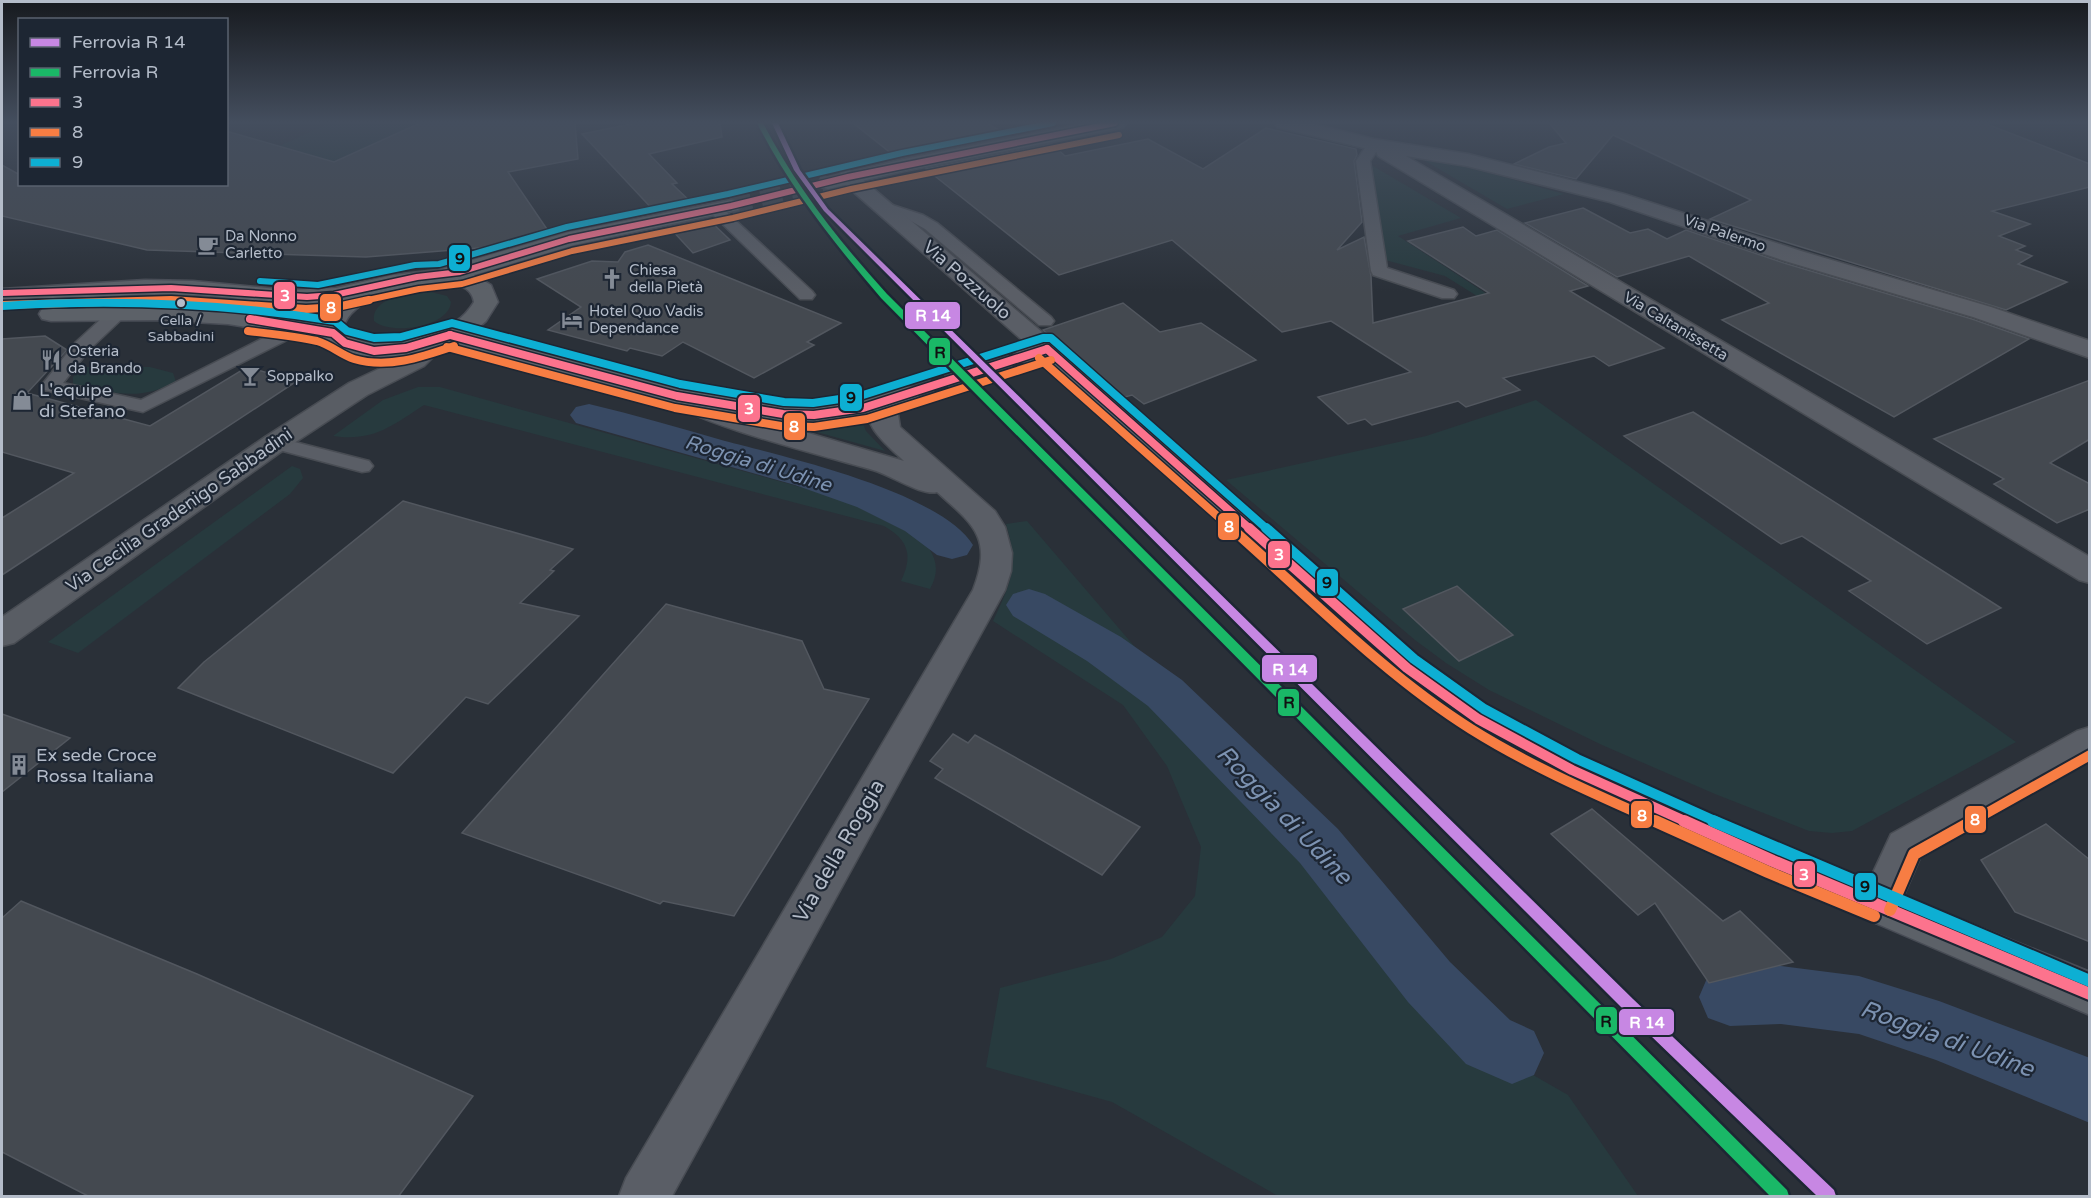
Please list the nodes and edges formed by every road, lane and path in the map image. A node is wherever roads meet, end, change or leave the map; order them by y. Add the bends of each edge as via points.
1 (843, 179) edge
2 (1366, 179) edge
3 (1431, 179) edge
4 (1541, 179) edge
5 (838, 180) joint
6 (723, 208) joint
7 (441, 276) junction
8 (393, 282) junction
9 (2, 294) edge
10 (1448, 294) dead end
11 (806, 295) dead end
12 (120, 311) junction
13 (2, 318) edge
14 (301, 326) junction
15 (333, 333) junction
16 (444, 337) junction
17 (1040, 342) joint
18 (373, 350) junction
19 (2090, 350) edge
20 (358, 389) junction
21 (677, 396) junction
22 (894, 398) joint
23 (274, 443) junction
24 (362, 466) dead end
25 (970, 506) junction
26 (2090, 572) edge
27 (2, 634) edge
28 (2090, 741) edge
29 (1880, 905) junction
30 (2090, 994) edge
31 (644, 1197) edge

1 - 5 main road
2 - 10 lane via 1379,271
3 - 26 street, Via Caltanissetta
4 - 19 street, Via Palermo via 1617,198 1982,312
5 - 17 street, Via Pozzuolo via 883,207
6 - 7 main road via 569,239
6 - 11 lane
7 - 8 main road
7 - 16 main road via 472,282 486,296 479,316
8 - 9 main road via 319,297 171,288
8 - 15 main road via 345,305 333,319
12 - 13 main road
12 - 14 main road
12 - 14 lane via 98,328 51,386 143,406
14 - 15 main road
15 - 18 main road via 354,347
16 - 18 main road via 403,349
16 - 20 street, Via Cecilia Gradenigo Sabbadini via 403,368
16 - 21 main road via 542,358
17 - 29 main road, Via Pozzuolo via 1407,668 1478,719 1572,770
18 - 20 street
20 - 23 street, Via Cecilia Gradenigo Sabbadini
21 - 22 main road via 783,414 839,412
21 - 25 street, Via della Roggia via 708,413 891,466
22 - 25 street, Via della Roggia via 884,424 890,433
23 - 24 lane
23 - 27 street, Via Cecilia Gradenigo Sabbadini
25 - 31 street, Via della Roggia via 984,518 997,543 989,590
28 - 29 street via 1905,846
29 - 30 main road, Via Pozzuolo

